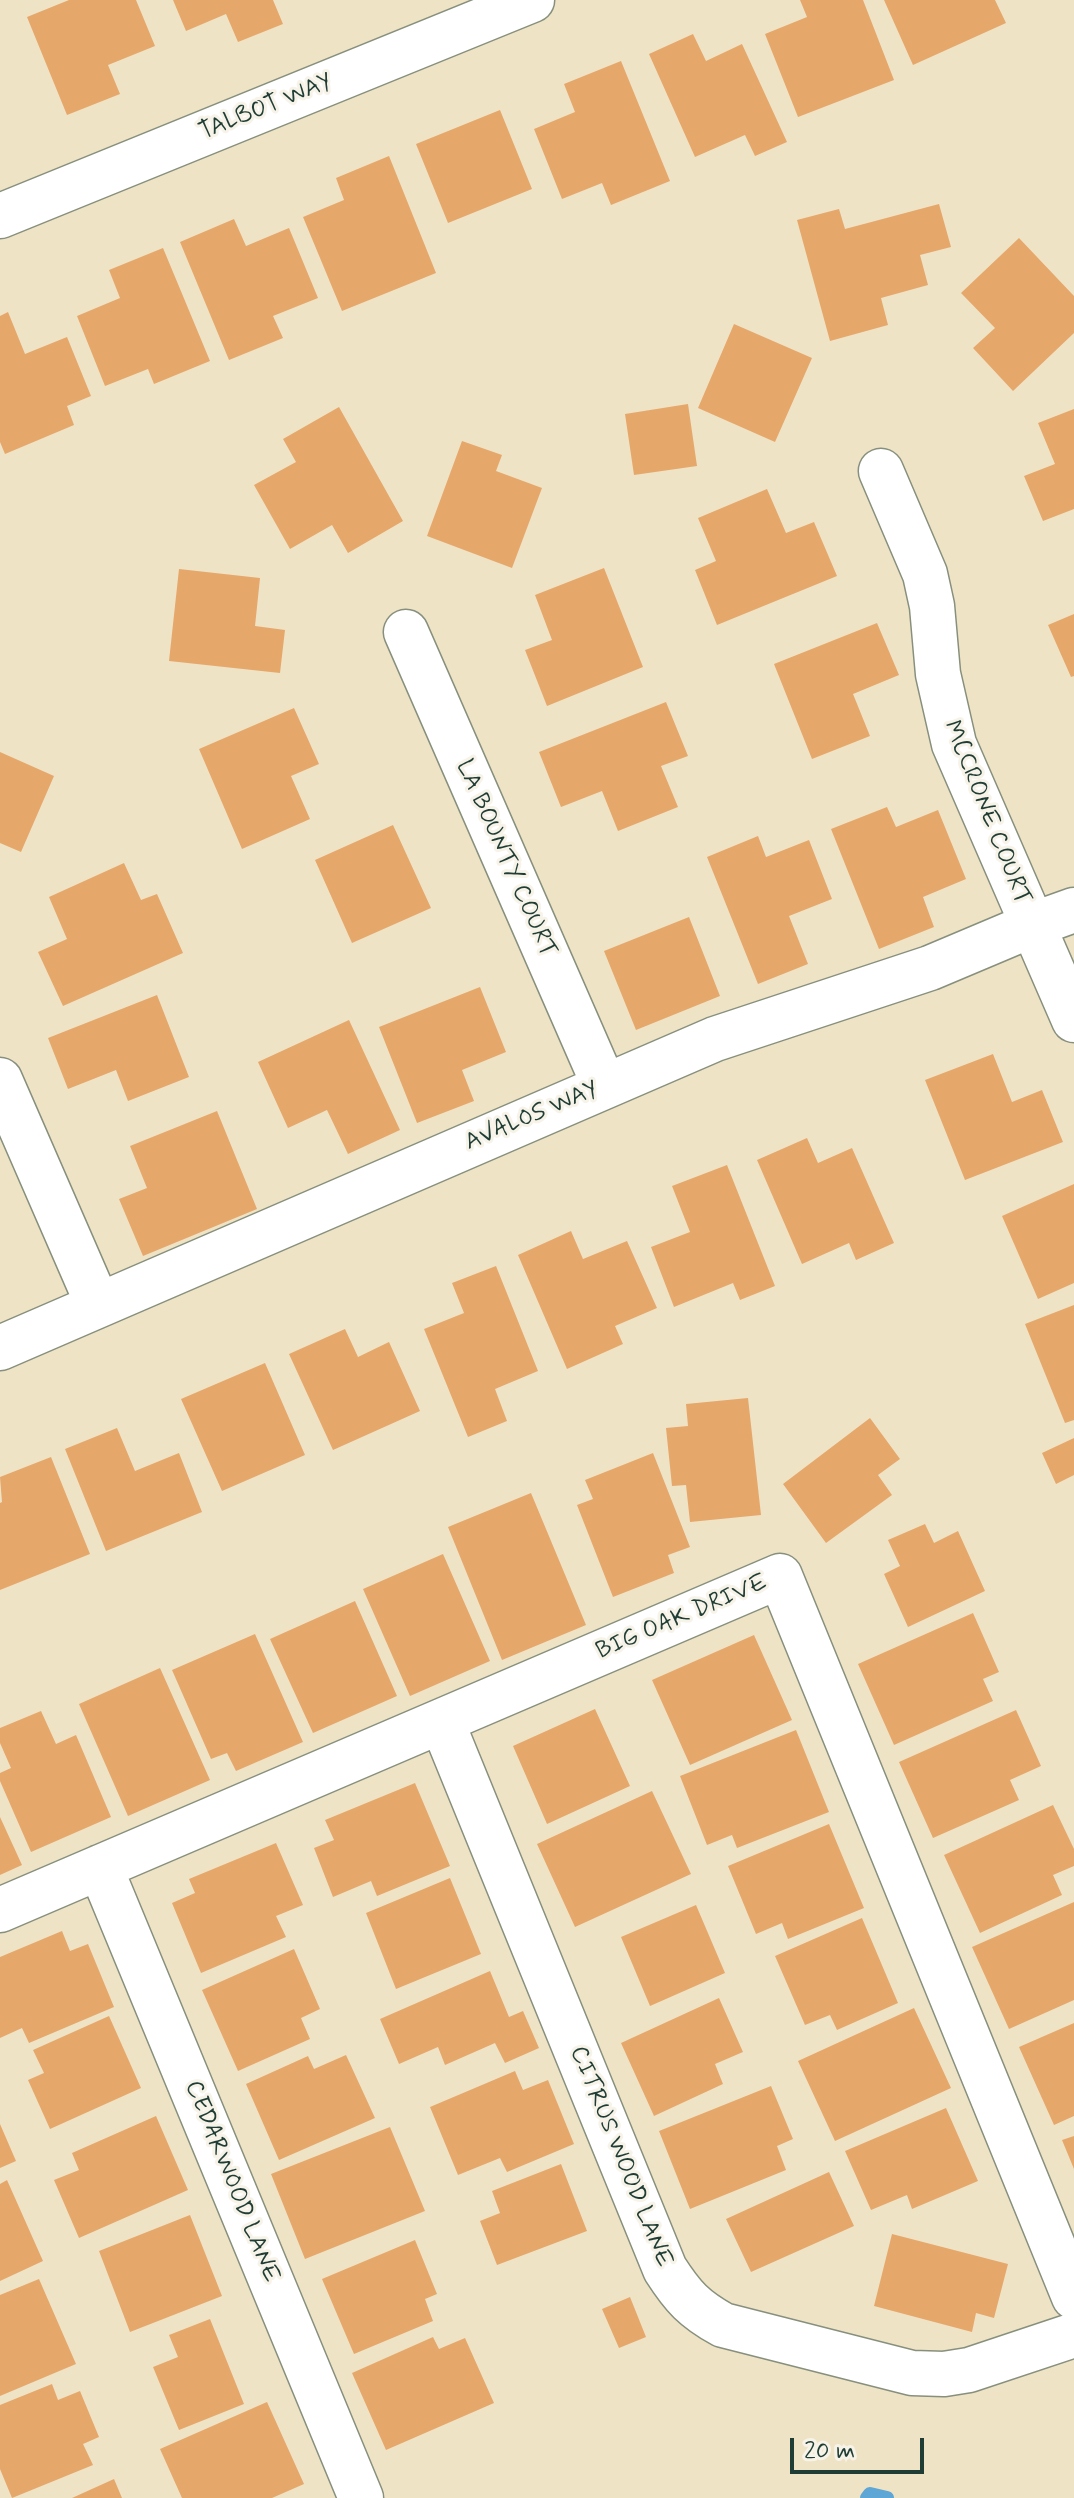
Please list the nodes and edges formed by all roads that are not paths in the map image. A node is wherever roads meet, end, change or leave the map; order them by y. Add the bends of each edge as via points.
1 (532, 0) edge
2 (0, 216) edge
3 (881, 471) dead end
4 (406, 632) dead end
5 (1074, 910) edge
6 (1032, 925) junction
7 (1074, 1020) edge
8 (0, 1080) edge
9 (604, 1085) junction
10 (98, 1305) junction
11 (0, 1348) edge
12 (442, 1722) junction
13 (100, 1867) junction
14 (0, 1910) edge
15 (1074, 2297) edge
16 (1074, 2335) edge
17 (361, 2498) edge

1 - 2 street, TALBOT WAY
3 - 6 street, MCCRONE COURT via 925,574 938,674 954,744
4 - 9 street, LA BOUNTY COURT
5 - 6 street, AVALOS WAY
6 - 7 street, MCCRONE COURT
6 - 9 street, AVALOS WAY via 930,968 715,1039
8 - 10 street
9 - 10 street, AVALOS WAY
10 - 11 street, AVALOS WAY
12 - 13 street, BIG OAK DRIVE
12 - 15 street, BIG OAK DRIVE via 780,1576
12 - 16 street, CITRUS WOOD LANE via 665,2269 681,2295 723,2325 912,2373 969,2370
13 - 14 street, BIG OAK DRIVE
13 - 17 street, CEDARWOOD LANE

